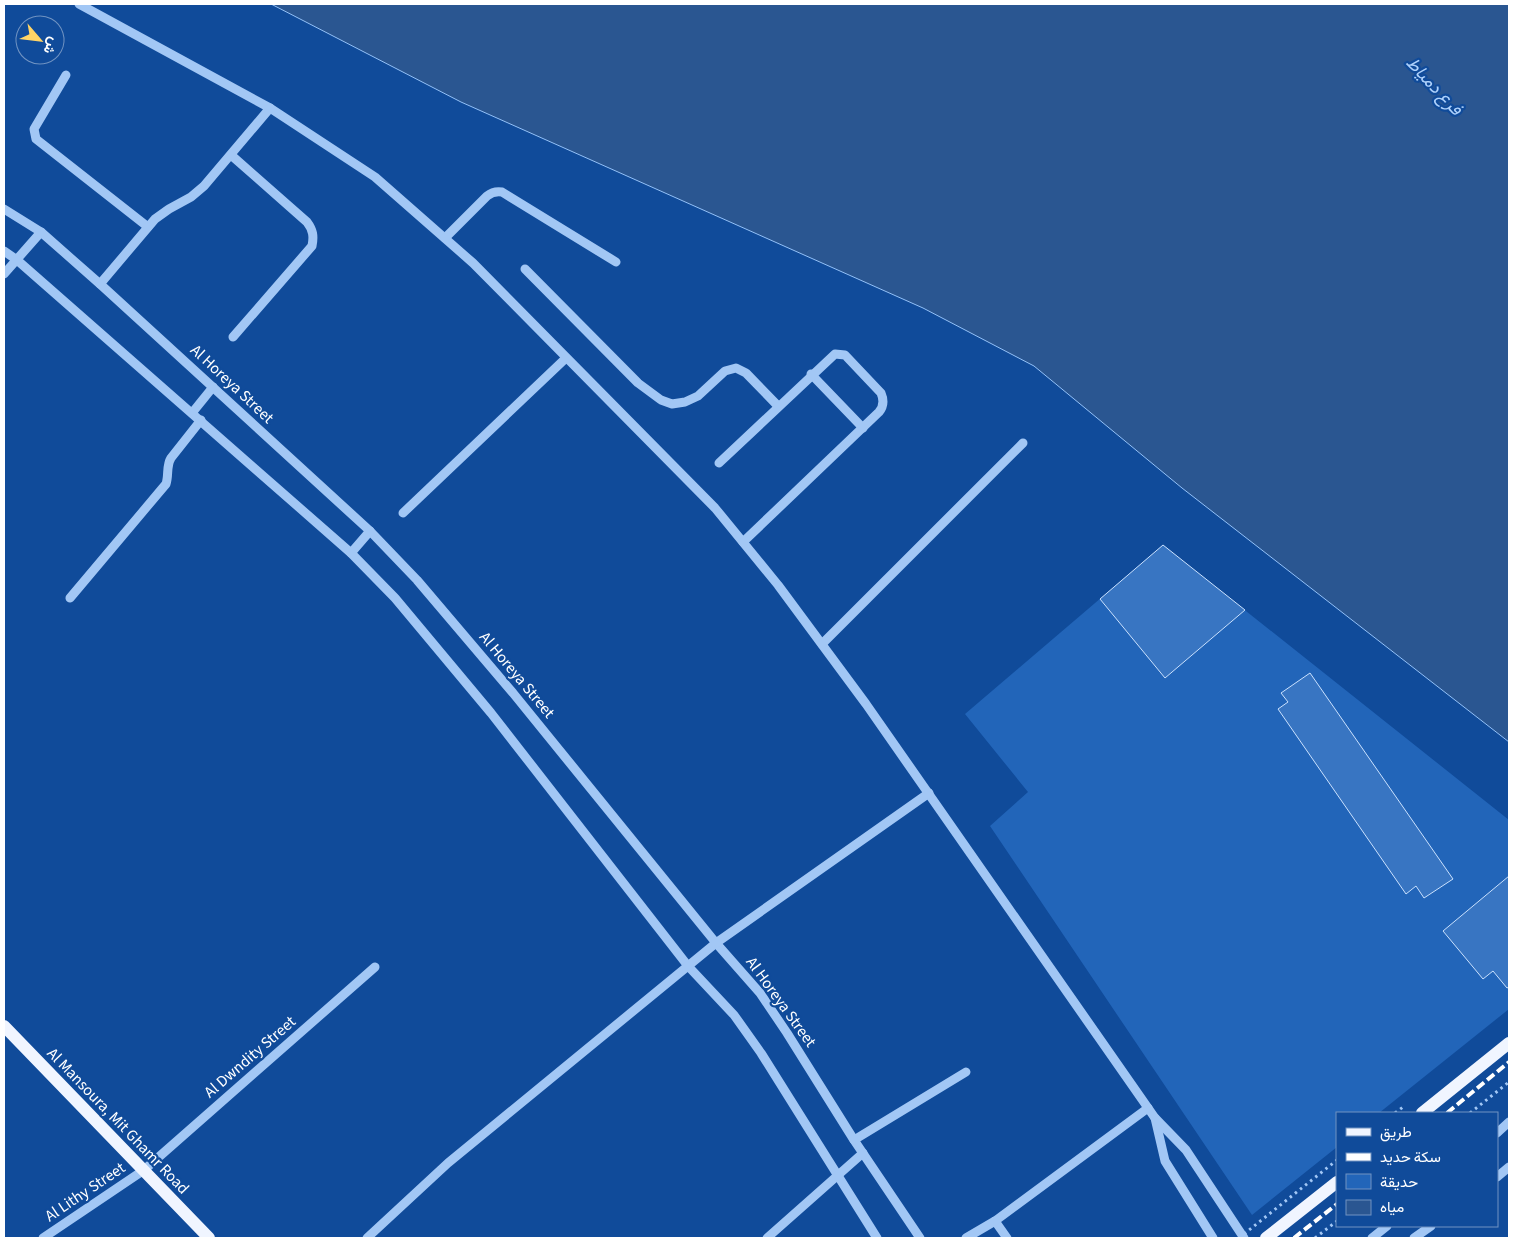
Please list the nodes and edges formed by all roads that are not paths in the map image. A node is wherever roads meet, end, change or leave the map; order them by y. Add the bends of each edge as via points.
1 (79, 4) edge
2 (66, 75) dead end
3 (270, 108) junction
4 (231, 155) junction
5 (4, 209) edge
6 (148, 227) junction
7 (41, 232) junction
8 (445, 238) junction
9 (4, 251) edge
10 (17, 260) junction
11 (616, 262) dead end
12 (525, 269) dead end
13 (4, 274) edge
14 (100, 284) junction
15 (233, 337) dead end
16 (566, 358) junction
17 (811, 374) junction
18 (213, 387) junction
19 (778, 406) junction
20 (192, 413) junction
21 (201, 420) junction
22 (863, 428) junction
23 (1023, 443) dead end
24 (719, 463) dead end
25 (403, 513) dead end
26 (370, 531) junction
27 (743, 542) junction
28 (351, 552) junction
29 (70, 598) dead end
30 (822, 644) junction
31 (929, 793) junction
32 (716, 943) junction
33 (688, 966) junction
34 (375, 967) dead end
35 (4, 1026) edge
36 (1509, 1043) edge
37 (966, 1072) dead end
38 (1148, 1108) junction
39 (1423, 1112) edge
40 (1155, 1118) junction
41 (1509, 1122) edge
42 (1498, 1132) edge
43 (854, 1140) junction
44 (863, 1153) junction
45 (1509, 1167) edge
46 (144, 1170) junction
47 (838, 1176) junction
48 (1498, 1176) edge
49 (1336, 1183) edge
50 (995, 1221) junction
51 (1386, 1227) edge
52 (1430, 1227) edge
53 (43, 1238) edge
54 (209, 1238) edge
55 (367, 1238) edge
56 (766, 1238) edge
57 (877, 1238) edge
58 (920, 1238) edge
59 (966, 1238) edge
60 (1006, 1238) edge
61 (1213, 1238) edge
62 (1244, 1238) edge
63 (1266, 1238) edge
64 (1372, 1238) edge
65 (1414, 1238) edge

1 - 3 street
2 - 6 street via 34,129 36,139
3 - 4 street
3 - 8 street via 375,177
4 - 6 street via 204,186
4 - 15 street via 307,222 314,237 312,246
5 - 7 street, Al Horeya Street
6 - 14 street
7 - 10 street
7 - 14 street, Al Horeya Street
8 - 11 street via 491,192 497,191
8 - 16 street
9 - 10 street
10 - 13 street
10 - 20 street
12 - 19 street via 638,383 661,400 672,404 685,402 698,396 725,371 736,368 746,373
14 - 18 street, Al Horeya Street
16 - 25 street
16 - 27 street via 715,508
17 - 19 street
17 - 22 street
17 - 22 street via 830,356 845,355 883,398 882,408
18 - 20 street
18 - 26 street, Al Horeya Street
19 - 24 street
20 - 21 street
21 - 28 street
21 - 29 street via 168,462 166,484
22 - 27 street
23 - 30 street
26 - 28 street
26 - 32 street, Al Horeya Street via 417,580 513,693
27 - 30 street
28 - 33 street via 395,598 490,713
30 - 31 street
31 - 32 street
31 - 38 street
32 - 33 street
32 - 43 street, Al Horeya Street via 765,1001
33 - 47 street via 734,1015
33 - 55 street via 448,1163
34 - 46 street, Al Dwndity Street
35 - 46 main road, Al Mansoura, Mit Ghamr Road
36 - 39 main road
37 - 43 street
38 - 40 street
38 - 50 street
40 - 61 street via 1165,1161
40 - 62 street via 1186,1150
41 - 42 street
43 - 44 street, Al Horeya Street
44 - 47 street
44 - 58 street, Al Horeya Street
45 - 48 street
46 - 53 street, Al Lithy Street
46 - 54 main road, Al Mansoura, Mit Ghamr Road
47 - 56 street
47 - 57 street
49 - 63 main road
50 - 59 street
50 - 60 street
51 - 64 street
52 - 65 street

